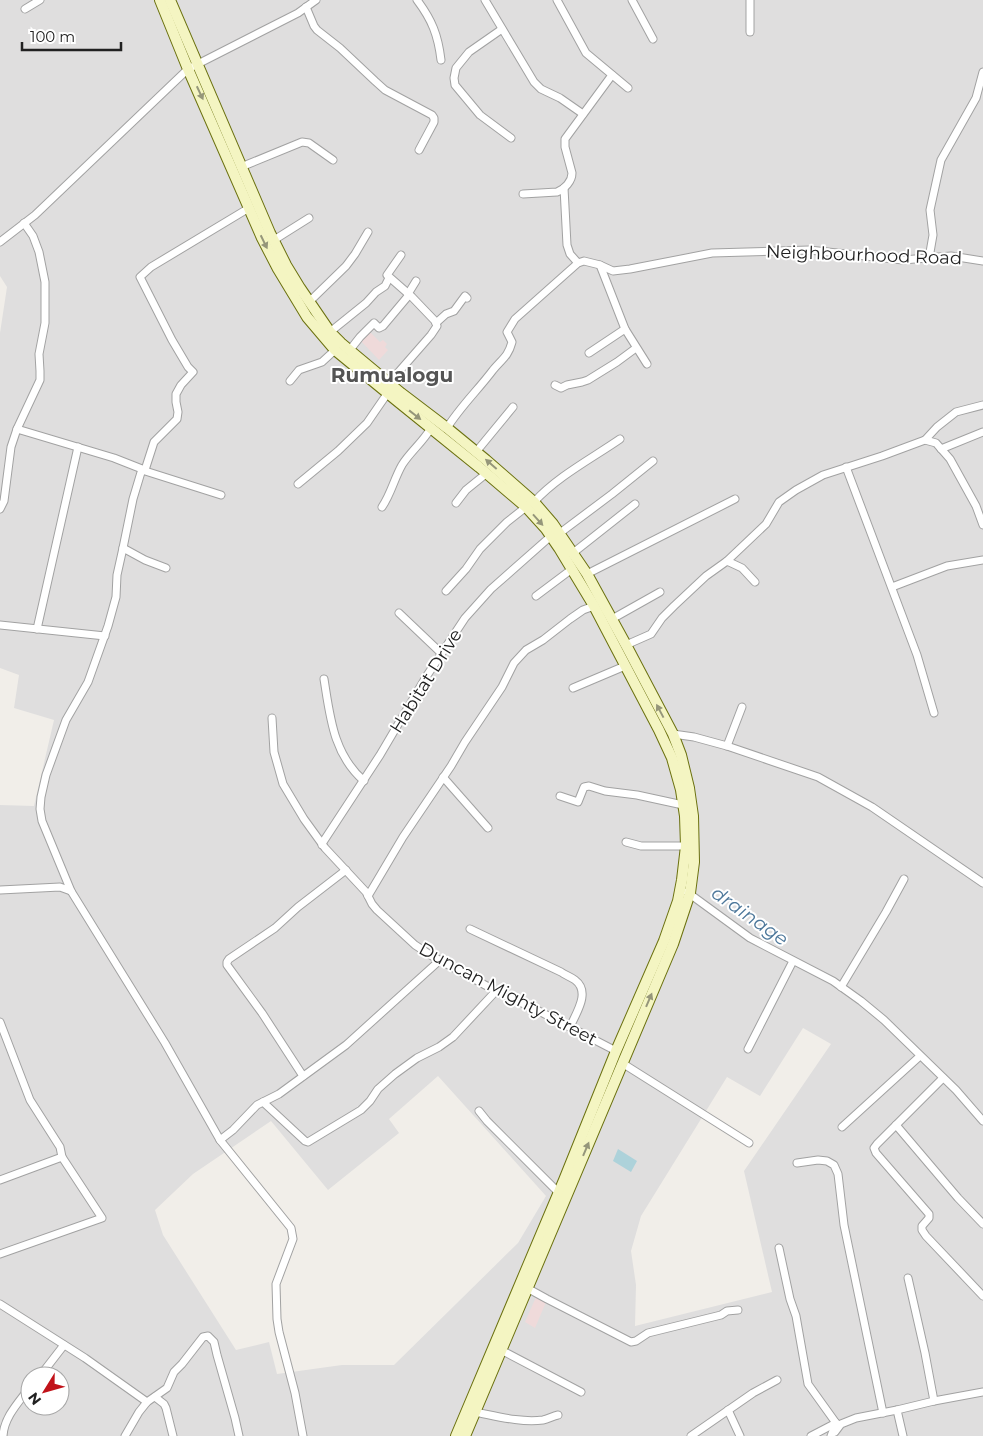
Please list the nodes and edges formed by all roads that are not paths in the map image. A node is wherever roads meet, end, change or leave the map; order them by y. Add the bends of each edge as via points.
1 (40, 0) edge
2 (160, 0) edge
3 (170, 0) edge
4 (316, 0) edge
5 (417, 0) edge
6 (485, 0) edge
7 (557, 0) edge
8 (632, 0) edge
9 (750, 0) edge
10 (306, 8) junction
11 (25, 9) dead end
12 (502, 29) junction
13 (750, 32) dead end
14 (653, 39) dead end
15 (441, 60) dead end
16 (198, 64) junction
17 (188, 69) junction
18 (983, 72) edge
19 (612, 75) junction
20 (628, 88) dead end
21 (583, 114) junction
22 (511, 138) dead end
23 (419, 150) dead end
24 (333, 160) dead end
25 (241, 167) junction
26 (564, 188) junction
27 (523, 194) dead end
28 (249, 208) junction
29 (309, 218) dead end
30 (24, 223) junction
31 (368, 232) dead end
32 (274, 240) junction
33 (0, 242) edge
34 (401, 255) dead end
35 (929, 258) junction
36 (983, 261) edge
37 (578, 263) junction
38 (600, 265) junction
39 (389, 278) junction
40 (416, 281) dead end
41 (409, 294) junction
42 (467, 298) dead end
43 (311, 310) junction
44 (436, 322) junction
45 (625, 330) junction
46 (330, 332) junction
47 (636, 348) junction
48 (336, 350) junction
49 (349, 351) junction
50 (590, 353) dead end
51 (647, 364) dead end
52 (290, 381) dead end
53 (555, 385) dead end
54 (388, 388) junction
55 (983, 405) edge
56 (513, 407) dead end
57 (431, 428) junction
58 (447, 428) junction
59 (18, 429) junction
60 (983, 432) edge
61 (620, 440) dead end
62 (925, 440) junction
63 (78, 447) junction
64 (941, 449) junction
65 (476, 452) junction
66 (653, 461) dead end
67 (846, 467) junction
68 (143, 470) junction
69 (487, 473) junction
70 (298, 484) dead end
71 (221, 495) dead end
72 (735, 499) dead end
73 (456, 503) dead end
74 (530, 504) junction
75 (635, 504) dead end
76 (382, 507) dead end
77 (0, 509) edge
78 (983, 525) edge
79 (556, 534) junction
80 (123, 548) junction
81 (573, 553) junction
82 (727, 560) junction
83 (983, 560) edge
84 (166, 568) dead end
85 (572, 569) junction
86 (587, 574) junction
87 (755, 582) dead end
88 (892, 587) junction
89 (446, 591) dead end
90 (660, 592) dead end
91 (536, 596) dead end
92 (594, 606) junction
93 (399, 613) dead end
94 (612, 619) junction
95 (0, 625) edge
96 (37, 629) junction
97 (105, 636) junction
98 (626, 645) junction
99 (441, 653) junction
100 (625, 666) junction
101 (324, 679) dead end
102 (573, 688) dead end
103 (742, 707) dead end
104 (934, 713) dead end
105 (272, 718) dead end
106 (672, 734) junction
107 (727, 746) junction
108 (443, 777) junction
109 (364, 781) junction
110 (560, 796) dead end
111 (683, 805) junction
112 (488, 828) dead end
113 (626, 842) dead end
114 (322, 845) junction
115 (686, 846) junction
116 (346, 870) junction
117 (904, 879) dead end
118 (983, 883) edge
119 (0, 890) edge
120 (71, 891) junction
121 (685, 891) junction
122 (368, 896) junction
123 (470, 929) dead end
124 (438, 960) junction
125 (793, 961) junction
126 (841, 987) junction
127 (496, 991) junction
128 (0, 1022) edge
129 (570, 1027) junction
130 (748, 1049) dead end
131 (616, 1051) junction
132 (920, 1056) junction
133 (622, 1063) junction
134 (304, 1076) junction
135 (943, 1078) junction
136 (263, 1102) junction
137 (479, 1111) dead end
138 (983, 1121) edge
139 (896, 1125) junction
140 (842, 1127) dead end
141 (220, 1140) junction
142 (749, 1144) dead end
143 (62, 1157) junction
144 (797, 1163) dead end
145 (0, 1180) edge
146 (558, 1193) junction
147 (983, 1224) edge
148 (779, 1248) dead end
149 (0, 1254) edge
150 (908, 1278) dead end
151 (527, 1288) junction
152 (983, 1296) edge
153 (0, 1304) edge
154 (738, 1310) dead end
155 (64, 1345) junction
156 (501, 1350) junction
157 (48, 1366) edge
158 (776, 1380) dead end
159 (581, 1392) dead end
160 (983, 1392) edge
161 (155, 1397) junction
162 (20, 1400) edge
163 (934, 1401) junction
164 (147, 1402) junction
165 (728, 1410) junction
166 (897, 1410) junction
167 (475, 1412) junction
168 (883, 1413) junction
169 (558, 1415) dead end
170 (836, 1423) junction
171 (3, 1436) edge
172 (125, 1436) edge
173 (173, 1436) edge
174 (239, 1436) edge
175 (304, 1436) edge
176 (456, 1436) edge
177 (465, 1436) edge
178 (692, 1436) edge
179 (740, 1436) edge
180 (811, 1436) edge
181 (831, 1436) edge
182 (903, 1436) edge

1 - 11 street
2 - 17 main road
3 - 16 main road
4 - 10 street
5 - 15 street via 431,21
6 - 12 street
7 - 19 street via 586,53
8 - 14 street
9 - 13 street
10 - 16 street
10 - 23 street via 317,30 385,90 432,114 434,122
12 - 21 street via 534,82
12 - 22 street via 469,52 456,68 454,78 455,85 480,115
16 - 17 street
16 - 25 main road
17 -> 28 main road
17 - 30 street
18 - 35 street via 976,98 941,160 930,210 933,235
19 - 20 street
19 - 21 street
21 - 26 street via 566,140 572,176
24 - 25 street via 308,142 302,142
25 - 32 main road
26 - 27 street via 557,192
26 - 37 street via 567,245
28 -> 43 main road via 278,269
28 - 68 street via 151,267 140,277 172,340 193,372 176,394 176,419 154,442
29 - 32 street
30 - 33 street
30 - 59 street via 39,252 45,282 45,323 39,354 40,380
31 - 43 street
32 - 43 main road
34 - 39 street via 388,272
35 - 36 street, Neighbourhood Road via 951,256
35 - 38 street, Neighbourhood Road via 904,260 809,250 712,253 613,271
37 - 38 street, Neighbourhood Road
37 - 58 street via 515,319 507,332 512,342 508,353
38 - 45 street
39 - 41 street
39 - 46 street via 385,286
40 - 41 street
41 - 44 street
41 - 49 street via 383,326 379,328 374,323
42 - 44 street via 465,296 454,311
43 - 46 main road
43 - 48 main road
44 - 54 street via 431,335
45 - 47 street
45 - 50 street
46 - 49 main road
47 - 51 street
47 - 53 street via 588,380 561,388
48 - 52 street via 322,362 299,370
48 - 54 main road
49 - 54 main road
54 -> 57 main road
54 - 58 main road
54 - 70 street via 367,424
55 - 62 street via 956,412
56 - 65 street
57 - 69 main road
57 - 76 street via 403,464
58 - 65 main road
59 - 63 street
59 - 77 street via 11,447 4,501
60 - 64 street
61 - 74 street via 560,479
62 - 64 street
62 - 67 street
63 - 68 street
63 - 96 street
64 - 78 street via 959,475
74 -> 65 main road
66 - 79 street, Habitat Drive
67 - 82 street via 823,475 780,502 766,524
67 - 88 street
68 - 71 street
68 - 80 street
69 - 73 street
69 - 74 main road
72 - 86 street
74 - 79 main road
74 - 89 street via 475,554
75 - 81 street
79 - 81 main road
79 - 85 main road
79 - 99 street, Habitat Drive via 491,589 465,618
80 - 84 street
80 - 97 street via 116,596
81 - 86 main road
82 - 87 street via 742,568
82 - 98 street via 674,606 651,634
83 - 88 street via 948,566
85 - 91 street
85 - 92 main road
86 - 94 main road
88 - 104 street
90 - 94 street
92 - 100 main road
92 - 108 street via 570,618 526,650 514,663 502,687
93 - 99 street
94 - 98 main road
95 - 96 street
96 - 97 street
97 - 120 street via 88,682 66,720 46,774 41,798 42,821
106 -> 98 main road
99 - 109 street, Habitat Drive
100 - 102 street
100 - 111 main road via 672,758
101 - 109 street via 339,749
103 - 107 street
105 - 114 street, Duncan Mighty Street via 274,752 283,784
106 - 107 street
106 - 121 main road via 681,755 693,816 694,862
107 - 118 street via 818,777 872,807
108 - 112 street
108 - 122 street
109 - 114 street, Habitat Drive
110 - 111 street via 578,802 584,787 589,786
111 - 115 main road
113 - 115 street via 641,846
114 - 116 street, Duncan Mighty Street
115 - 121 main road
116 - 122 street, Duncan Mighty Street
116 - 134 street via 227,962
117 - 126 street
119 - 120 street via 60,888
120 - 141 street via 165,1043
121 - 125 street via 750,938
121 - 131 main road
133 -> 121 main road via 673,944
122 - 124 street, Duncan Mighty Street via 377,910 403,935
123 - 129 street via 575,980 582,996
124 - 127 street, Duncan Mighty Street
124 - 134 street via 346,1045
125 - 126 street
125 - 130 street
126 - 132 street via 884,1020
127 - 129 street, Duncan Mighty Street
127 - 136 street via 453,1037 395,1074 378,1088 361,1110 308,1142
128 - 143 street via 30,1100 60,1147
129 - 131 street, Duncan Mighty Street
131 - 146 main road
132 - 135 street
132 - 140 street
133 - 142 street
151 -> 133 main road
134 - 136 street
135 - 138 street
135 - 139 street
136 - 141 street
137 - 146 street
139 - 147 street
139 - 152 street via 874,1148 876,1153 928,1214 929,1218 922,1226 926,1236
141 - 175 street via 291,1228 293,1239 276,1284 277,1319
143 - 145 street
143 - 149 street via 102,1218
144 - 168 street via 827,1161 834,1165 838,1174 844,1225
146 - 176 main road
148 - 170 street via 808,1384
150 - 163 street
151 - 154 street via 631,1342 648,1333
151 - 156 main road
153 - 155 street
155 - 157 street
155 - 164 street
156 - 159 street
156 - 167 main road
158 - 165 street
160 - 163 street
161 - 164 street
161 - 173 street via 166,1408
161 - 174 street via 167,1388 174,1372 203,1337 208,1336 214,1342
162 - 171 street via 4,1426
163 - 166 street
164 - 172 street
165 - 178 street
165 - 179 street
166 - 168 street
166 - 182 street
167 - 169 street via 530,1420
167 - 177 main road
168 - 181 street via 846,1421
170 - 180 street
170 - 181 street

